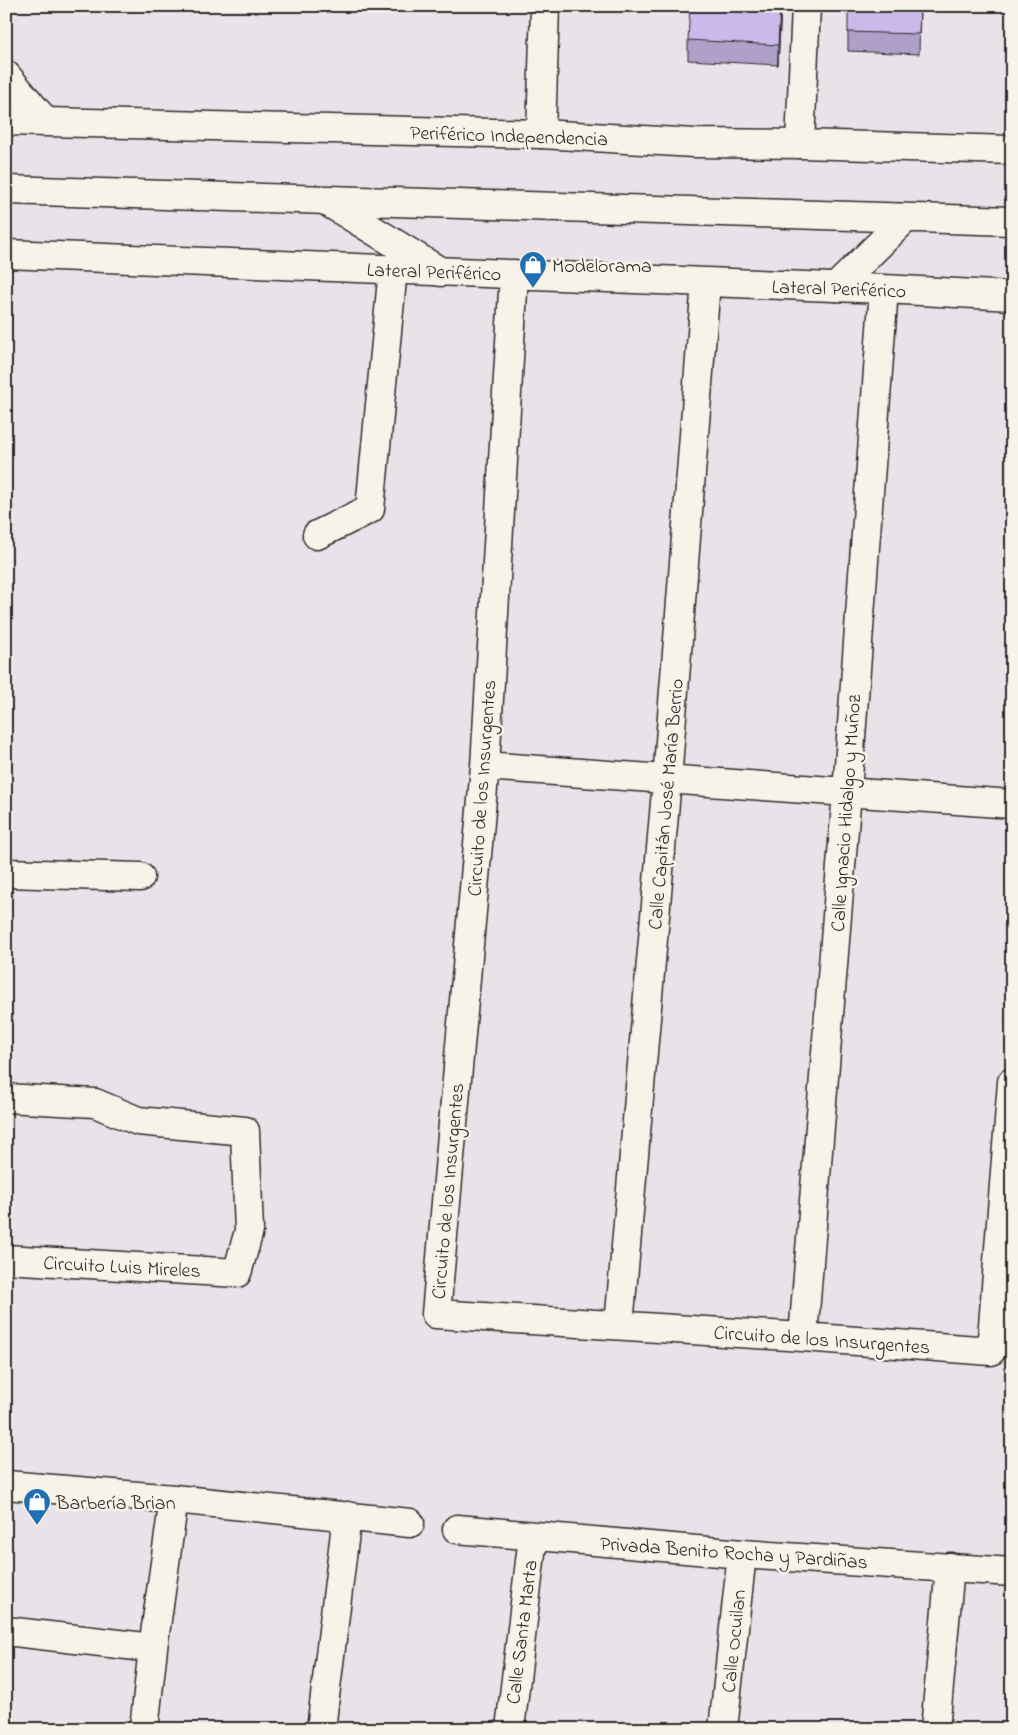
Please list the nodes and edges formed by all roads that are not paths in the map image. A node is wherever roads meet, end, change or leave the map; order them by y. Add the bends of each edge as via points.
1 (544, 6) edge
2 (806, 6) edge
3 (6, 75) edge
4 (6, 121) edge
5 (46, 122) junction
6 (541, 134) junction
7 (800, 144) junction
8 (1012, 150) edge
9 (6, 190) edge
10 (324, 200) junction
11 (906, 218) junction
12 (1012, 221) edge
13 (6, 254) edge
14 (393, 269) junction
15 (441, 272) junction
16 (514, 274) junction
17 (706, 282) junction
18 (836, 287) junction
19 (884, 289) junction
20 (1012, 296) edge
21 (317, 535) dead end
22 (485, 766) junction
23 (667, 780) junction
24 (847, 792) junction
25 (1012, 804) edge
26 (6, 873) edge
27 (140, 877) dead end
28 (1012, 1082) edge
29 (6, 1098) edge
30 (6, 1259) edge
31 (619, 1325) junction
32 (803, 1337) junction
33 (6, 1485) edge
34 (174, 1499) junction
35 (347, 1516) junction
36 (410, 1523) dead end
37 (457, 1529) dead end
38 (533, 1536) junction
39 (742, 1554) junction
40 (950, 1567) junction
41 (1012, 1572) edge
42 (6, 1631) edge
43 (152, 1648) junction
44 (144, 1729) edge
45 (321, 1729) edge
46 (510, 1729) edge
47 (723, 1729) edge
48 (935, 1729) edge

1 - 6 main road
2 - 7 main road
3 - 5 main road
4 - 5 main road, Periférico Independencia
5 - 6 main road, Periférico Independencia
6 - 7 main road, Periférico Independencia via 694,143
7 - 8 main road, Periférico Independencia
9 - 10 main road
10 - 11 main road
10 - 15 main road
11 - 12 main road
11 - 18 main road
13 - 14 main road, Lateral Periférico
14 - 15 main road, Lateral Periférico
14 - 21 main road via 370,509
15 - 16 main road, Lateral Periférico
16 - 17 main road, Lateral Periférico
16 - 22 main road, Circuito de los Insurgentes
17 - 18 main road, Lateral Periférico
17 - 23 main road, Calle Capitán José María Berrio
18 - 19 main road, Lateral Periférico
19 - 20 main road, Lateral Periférico
19 - 24 main road, Calle Ignacio Hidalgo y Muñoz
22 - 23 main road
22 - 31 main road, Circuito de los Insurgentes via 436,1314
23 - 24 main road
23 - 31 main road, Calle Capitán José María Berrio
24 - 25 main road
24 - 32 main road, Calle Ignacio Hidalgo y Muñoz
26 - 27 main road
28 - 32 main road, Circuito de los Insurgentes via 991,1351
29 - 30 main road, Circuito Luis Mireles via 95,1103 138,1121 245,1130 249,1231 237,1273
31 - 32 main road, Circuito de los Insurgentes
33 - 34 main road
34 - 35 main road
34 - 43 main road
35 - 36 main road
35 - 45 main road
37 - 38 main road, Privada Benito Rocha y Pardiñas
38 - 39 main road, Privada Benito Rocha y Pardiñas
38 - 46 main road, Calle Santa Marta
39 - 40 main road, Privada Benito Rocha y Pardiñas
39 - 47 main road, Calle Ocuilan
40 - 41 main road, Privada Benito Rocha y Pardiñas
40 - 48 main road
42 - 43 main road
43 - 44 main road

